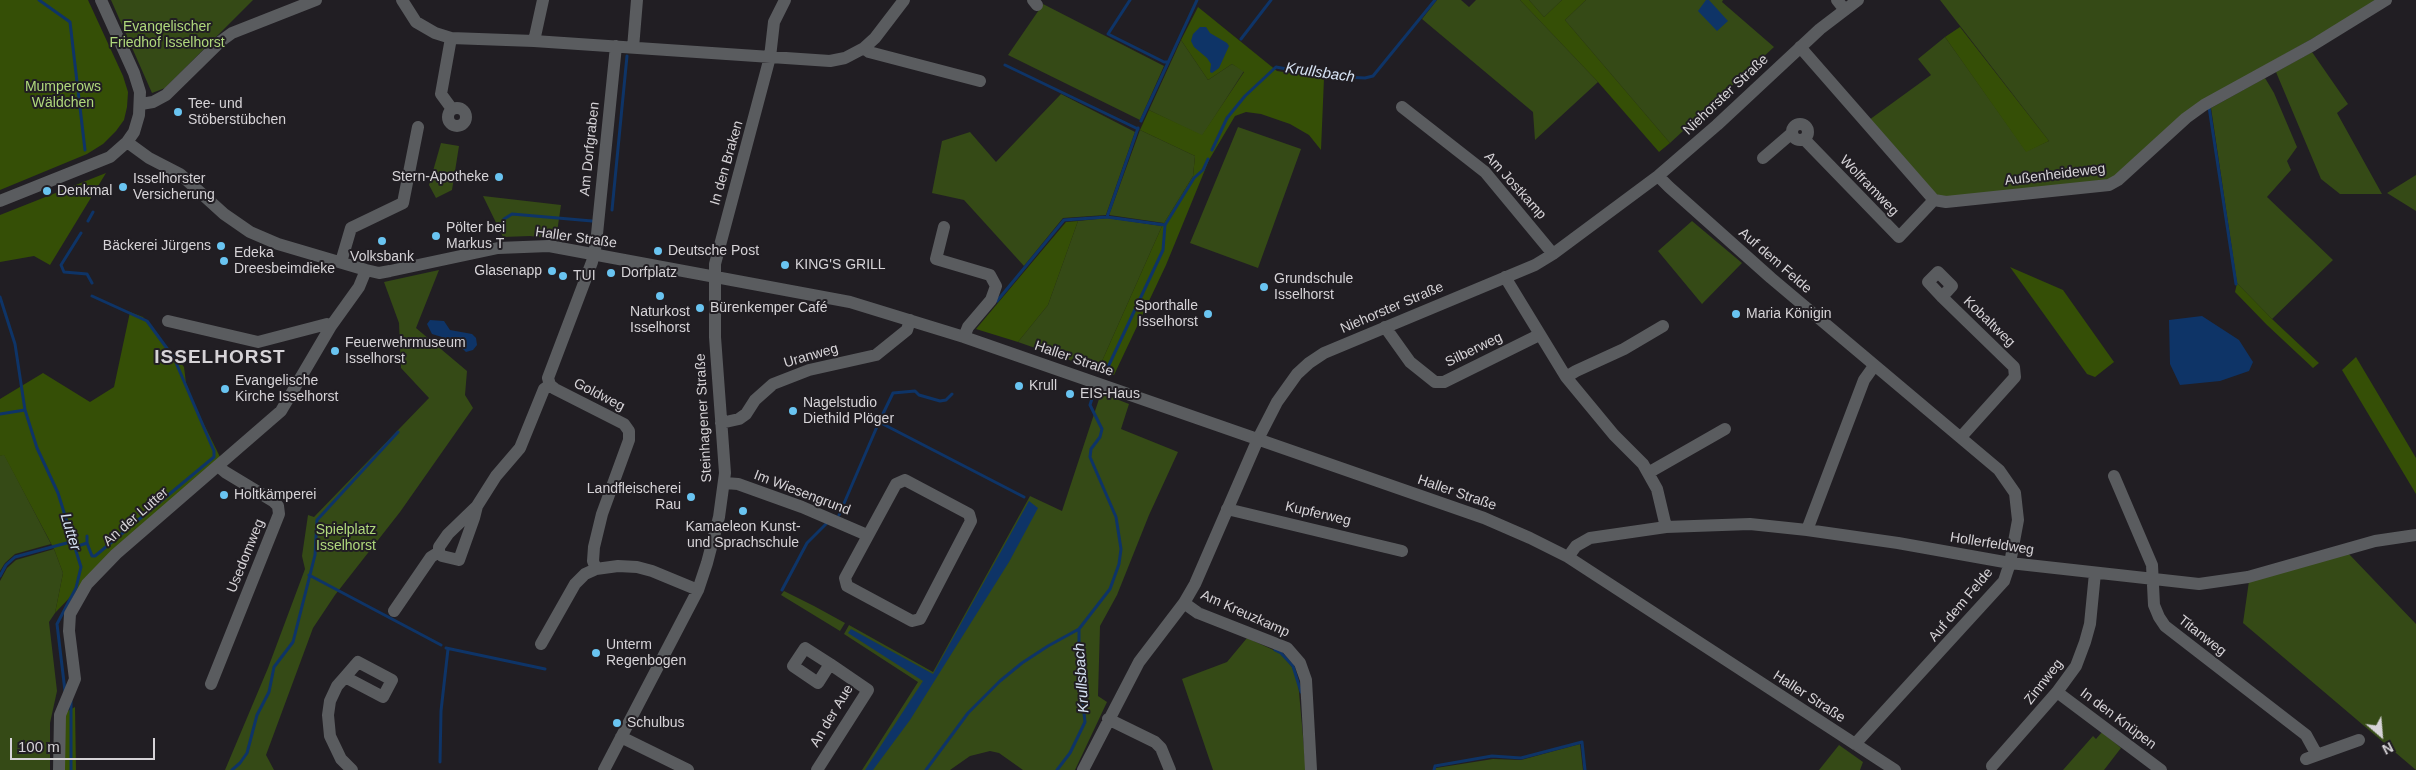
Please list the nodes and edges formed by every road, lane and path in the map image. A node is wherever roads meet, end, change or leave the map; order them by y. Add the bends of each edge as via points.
1 (101, 0) edge
2 (316, 0) edge
3 (402, 0) edge
4 (543, 0) edge
5 (637, 0) edge
6 (785, 0) edge
7 (904, 0) edge
8 (1858, 0) edge
9 (2386, 0) edge
10 (1841, 5) edge
11 (451, 38) junction
12 (534, 41) junction
13 (616, 46) junction
14 (1800, 47) junction
15 (633, 48) junction
16 (864, 48) junction
17 (770, 58) junction
18 (980, 81) dead end
19 (140, 104) junction
20 (1402, 107) dead end
21 (452, 109) dead end
22 (418, 127) dead end
23 (127, 142) junction
24 (1763, 158) dead end
25 (1658, 176) junction
26 (1934, 200) junction
27 (0, 201) edge
28 (944, 227) dead end
29 (594, 254) junction
30 (1553, 254) junction
31 (341, 262) junction
32 (366, 270) junction
33 (716, 277) junction
34 (1505, 277) junction
35 (1942, 297) dead end
36 (168, 320) dead end
37 (910, 320) junction
38 (331, 326) junction
39 (1664, 326) dead end
40 (1385, 327) junction
41 (1539, 335) junction
42 (964, 337) junction
43 (1874, 366) junction
44 (1566, 377) junction
45 (550, 386) junction
46 (721, 423) junction
47 (1725, 430) dead end
48 (1961, 437) junction
49 (1258, 439) junction
50 (218, 466) junction
51 (1648, 473) junction
52 (2114, 476) dead end
53 (725, 483) junction
54 (477, 506) junction
55 (1227, 509) junction
56 (1666, 527) junction
57 (1807, 530) junction
58 (2416, 535) edge
59 (868, 536) junction
60 (1402, 550) dead end
61 (439, 552) junction
62 (1568, 557) junction
63 (2010, 563) junction
64 (596, 569) junction
65 (2095, 573) junction
66 (2152, 580) junction
67 (698, 590) junction
68 (1184, 603) junction
69 (394, 611) dead end
70 (541, 644) dead end
71 (830, 664) dead end
72 (344, 677) dead end
73 (211, 684) dead end
74 (2057, 692) junction
75 (1108, 719) junction
76 (621, 737) junction
77 (2359, 740) dead end
78 (1855, 744) junction
79 (672, 766) edge
80 (1992, 766) dead end
81 (59, 770) edge
82 (352, 770) edge
83 (604, 770) edge
84 (688, 770) edge
85 (817, 770) edge
86 (1083, 770) edge
87 (1170, 770) edge
88 (1311, 770) edge
89 (1895, 770) edge
90 (2161, 770) edge

1 - 19 street via 134,73
2 - 19 street via 232,33 166,95
3 - 11 street via 416,22
4 - 12 street
5 - 15 street
6 - 17 street, In den Braken via 774,22
7 - 16 street
8 - 10 street, Niehorster Straße
9 - 26 street, Außenheideweg via 2313,45 2204,104 2109,185 1946,202
10 - 14 street, Niehorster Straße
11 - 12 street
11 - 21 street via 441,94
12 - 13 street
13 - 15 street
13 - 29 street, Am Dorfgraben
14 - 25 street, Niehorster Straße
14 - 26 street
15 - 17 street
16 - 17 street via 845,58 830,60
16 - 18 street
17 - 33 street, In den Braken via 715,264
19 - 23 street via 134,132
20 - 30 street, Am Jostkamp via 1485,172
22 - 31 street via 403,203 351,228
23 - 27 street via 110,157
23 - 31 street, Haller Straße via 180,174 224,214 250,232 278,244
24 - 26 street, Wolframweg via 1792,133 1794,127 1805,125 1809,135 1805,140 1898,237
25 - 30 street, Niehorster Straße
25 - 43 street, Auf dem Felde
28 - 42 street via 936,259 990,275 996,286 991,300 968,327
29 - 32 street, Haller Straße via 549,246 507,247 378,273
29 - 33 street, Haller Straße
29 - 45 street via 548,378
30 - 34 street, Niehorster Straße
31 - 32 street, Haller Straße
32 - 38 street, An der Lutter via 359,288
33 - 37 street, Haller Straße via 850,302
33 - 46 street, Steinhagener Straße via 714,337
34 - 40 street, Niehorster Straße
34 - 41 street
35 - 48 street, Kobaltweg via 2014,367 2015,377
36 - 38 street via 258,342 327,324
37 - 42 street, Haller Straße
37 - 46 street, Uranweg via 906,330 876,355 809,370 773,384 746,414
38 - 50 street, An der Lutter via 281,410
39 - 44 street via 1624,350
40 - 41 street, Silberweg via 1410,362 1434,382 1444,382
40 - 49 street, Niehorster Straße via 1324,353 1309,363 1297,374 1278,402
41 - 44 street
42 - 49 street, Haller Straße
43 - 48 street, Auf dem Felde
43 - 57 street via 1864,380
44 - 51 street
45 - 54 street via 544,389 520,448 496,476
45 - 64 street, Goldweg via 624,424 629,431 629,440 596,539 593,561
46 - 53 street, Steinhagener Straße
47 - 51 street
48 - 63 street, Auf dem Felde via 1999,470 2014,493 2018,520
49 - 55 street, Niehorster Straße
49 - 62 street, Haller Straße via 1502,525
50 - 73 street, Usedomweg via 273,501 279,514
50 - 81 street, An der Lutter via 116,554 87,584 70,614 75,679 60,715
51 - 56 street via 1657,490
52 - 66 street, Titanweg via 2152,565
53 - 59 street, Im Wiesengrund via 738,484 802,507
53 - 67 street, Steinhagener Straße via 710,554
54 - 61 street via 448,534
54 - 61 street via 459,560 442,556
55 - 60 street, Kupferweg
55 - 68 street, Niehorster Straße
56 - 57 street, Hollerfeldweg via 1750,524
56 - 62 street, Hollerfeldweg via 1590,538 1576,546
57 - 63 street, Hollerfeldweg
58 - 66 street, Hollerfeldweg via 2375,541 2248,577 2199,584
59 - 59 street via 845,578 847,586 912,621 920,619 971,521 969,514 905,480 896,484
61 - 69 street via 431,557
62 - 78 street, Haller Straße
63 - 65 street, Hollerfeldweg
63 - 78 street, Auf dem Felde via 2004,582
64 - 67 street via 636,567
64 - 70 street via 584,574 574,584
65 - 66 street, Hollerfeldweg
65 - 74 street, Zinnweg via 2085,642 2076,666
66 - 77 street, Titanweg via 2154,605 2165,626 2306,735 2311,757
67 - 76 street, Steinhagener Straße
68 - 75 street, Niehorster Straße via 1139,662
68 - 88 street, Am Kreuzkamp via 1198,612 1280,644 1300,663 1306,680
71 - 85 street, An der Aue via 868,690
72 - 82 street via 330,701 328,725 334,748
74 - 80 street, Zinnweg
74 - 90 street, In den Knüpen
75 - 86 street, Niehorster Straße
75 - 87 street via 1155,742
76 - 79 street
76 - 83 street, Steinhagener Straße
78 - 89 street, Haller Straße
79 - 84 street

